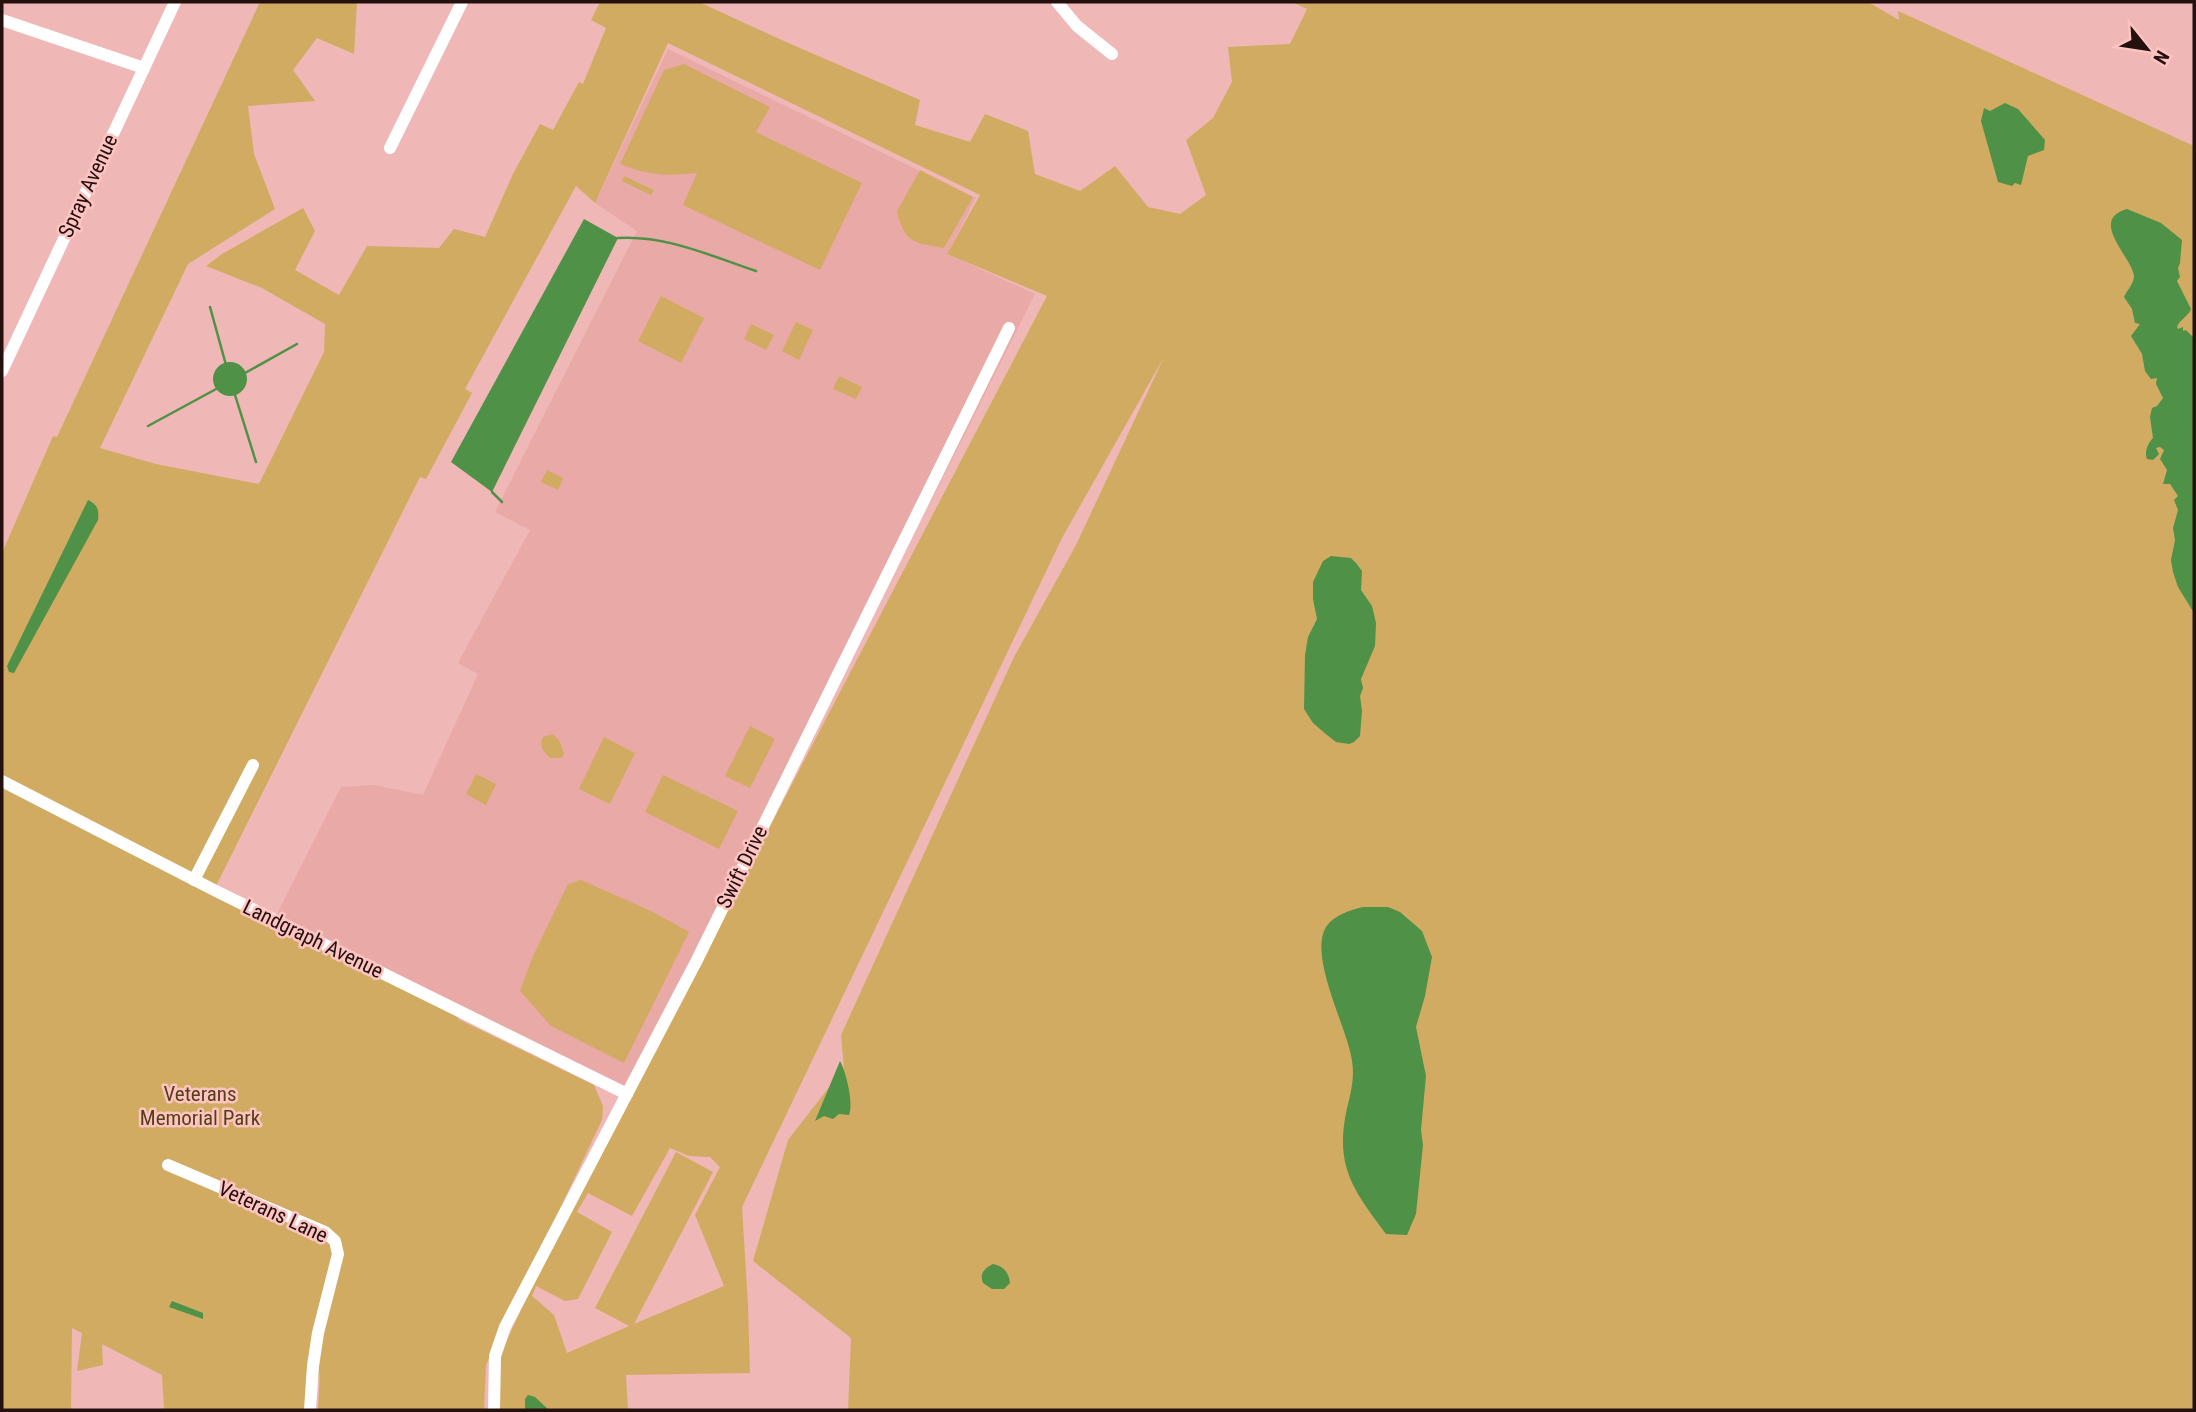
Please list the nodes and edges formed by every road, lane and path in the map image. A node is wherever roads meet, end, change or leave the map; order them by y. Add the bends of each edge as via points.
1 (175, 2) edge
2 (463, 2) edge
3 (1057, 2) edge
4 (2, 20) edge
5 (1112, 54) dead end
6 (144, 68) junction
7 (390, 148) dead end
8 (1009, 328) dead end
9 (2, 371) edge
10 (253, 765) dead end
11 (2, 781) edge
12 (194, 880) junction
13 (626, 1094) junction
14 (168, 1165) dead end
15 (310, 1410) edge
16 (494, 1410) edge

1 - 6 street, Spray Avenue
2 - 7 street
3 - 5 street via 1077,26
4 - 6 street
6 - 9 street, Spray Avenue
8 - 13 street, Swift Drive
10 - 12 street
11 - 12 street, Landgraph Avenue
12 - 13 street, Landgraph Avenue
13 - 16 street, Swift Drive via 505,1327 495,1356
14 - 15 street, Veterans Lane via 318,1229 335,1241 338,1254 318,1334

